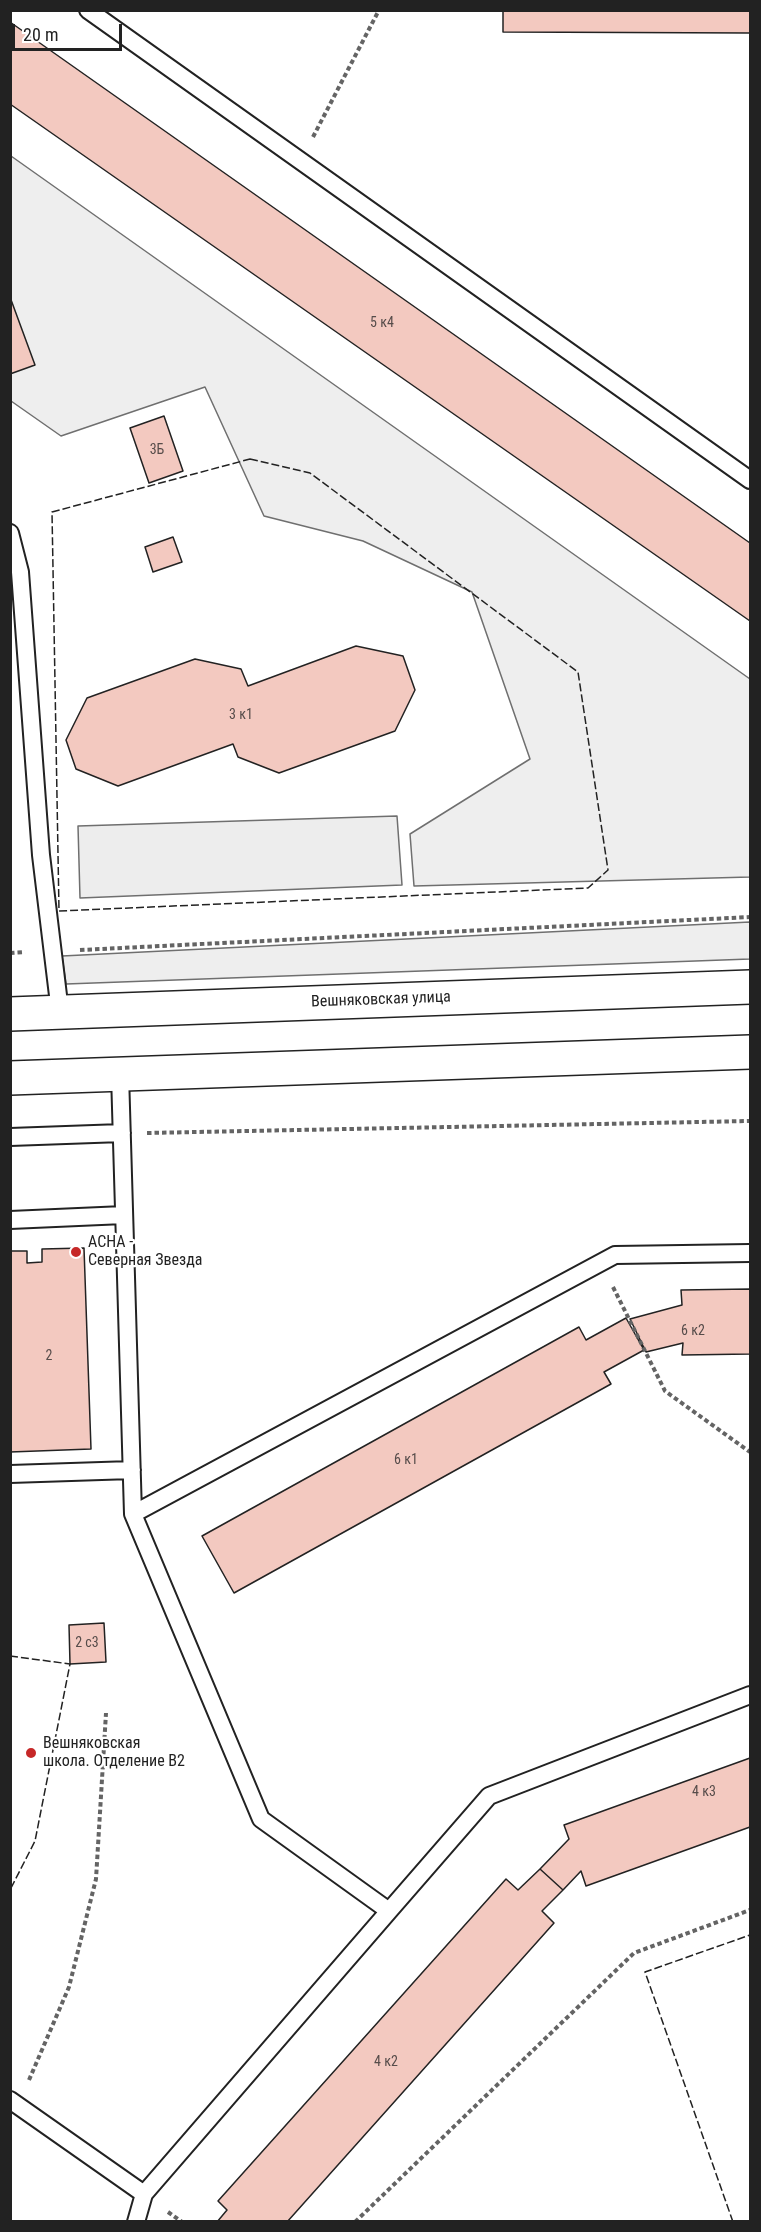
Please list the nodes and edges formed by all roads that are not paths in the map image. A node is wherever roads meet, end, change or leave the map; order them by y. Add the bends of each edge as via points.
1 (88, 10) edge
2 (750, 480) edge
3 (10, 533) edge
4 (750, 987) edge
5 (60, 1012) junction
6 (10, 1014) edge
7 (750, 1052) edge
8 (120, 1074) junction
9 (10, 1078) edge
10 (122, 1133) junction
11 (10, 1137) edge
12 (124, 1215) junction
13 (10, 1220) edge
14 (750, 1252) edge
15 (132, 1470) junction
16 (10, 1474) edge
17 (133, 1514) junction
18 (750, 1695) edge
19 (389, 1911) junction
20 (14, 2102) edge
21 (144, 2194) junction
22 (136, 2222) edge

1 - 2 lane
3 - 5 lane via 20,572 41,855
4 - 5 main road, Вешняковская улица
5 - 6 main road, Вешняковская улица
7 - 8 main road
8 - 9 main road
8 - 10 lane
10 - 11 lane
10 - 12 lane
12 - 13 lane
12 - 15 lane
14 - 17 lane via 615,1255
15 - 16 lane
15 - 17 lane
17 - 19 lane via 261,1819
18 - 19 lane via 489,1796
19 - 21 lane
20 - 21 lane
21 - 22 lane

